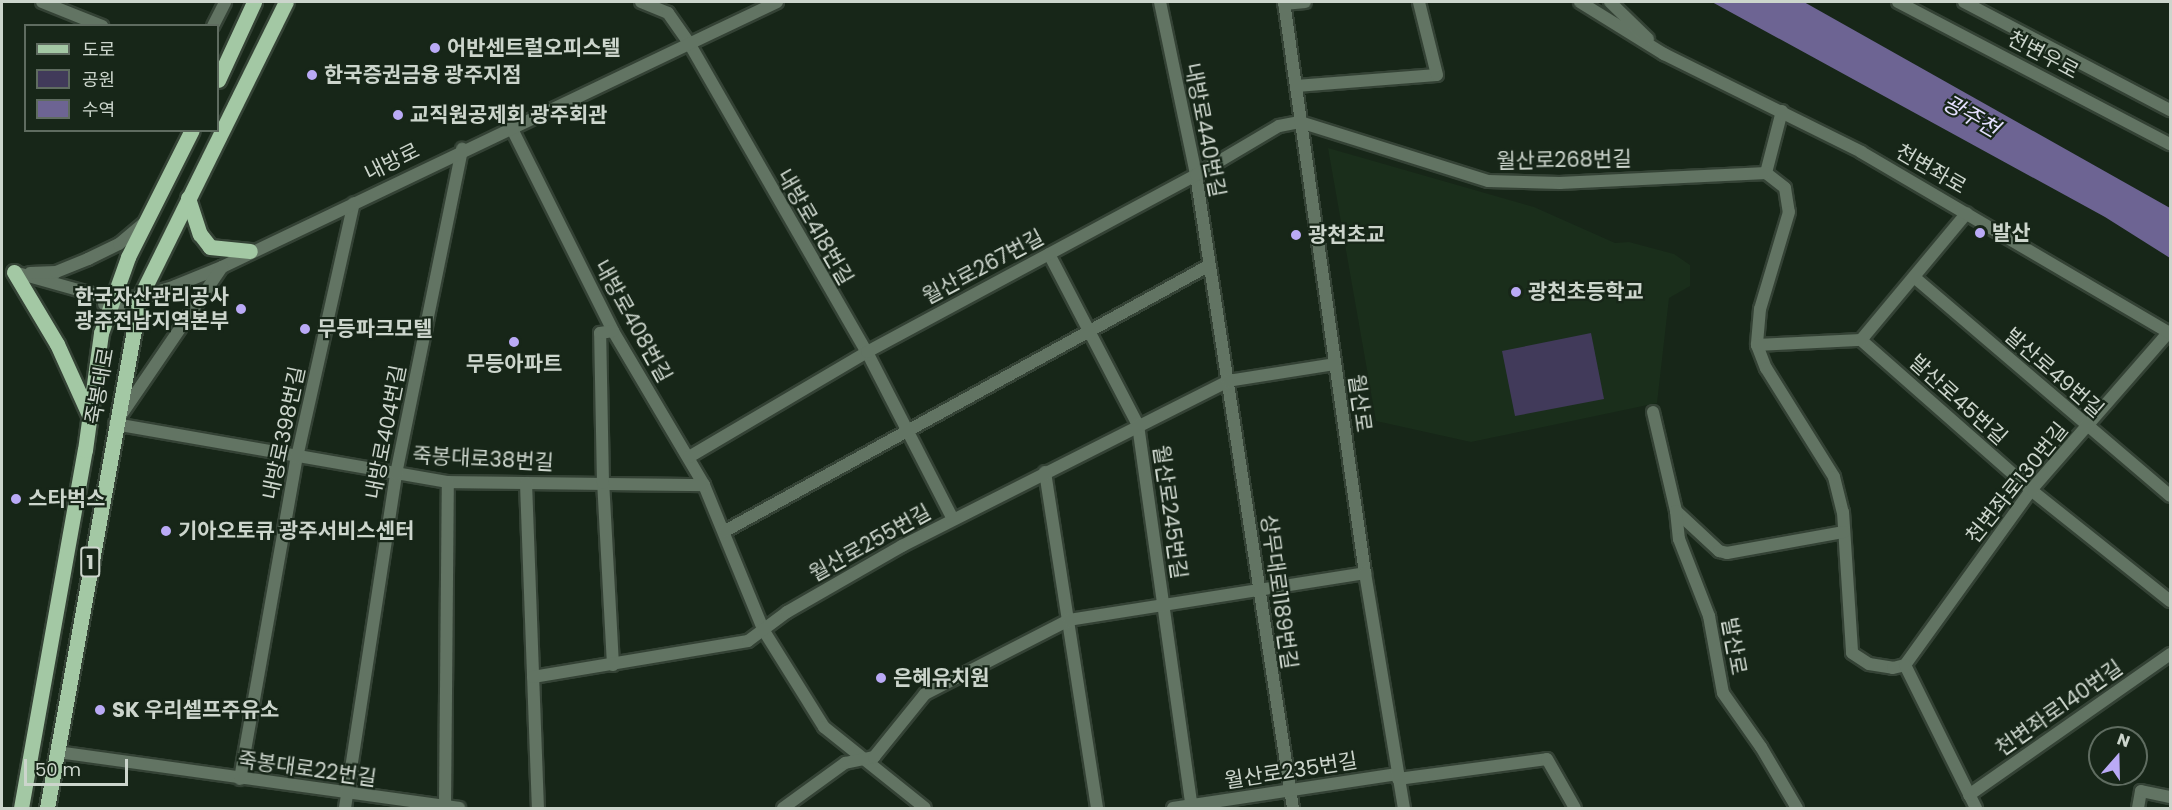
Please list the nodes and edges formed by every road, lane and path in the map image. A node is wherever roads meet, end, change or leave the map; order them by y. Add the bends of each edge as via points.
1 (42, 2) edge
2 (225, 2) edge
3 (254, 2) edge
4 (286, 2) edge
5 (641, 2) edge
6 (777, 2) edge
7 (1160, 2) edge
8 (1305, 2) edge
9 (1419, 2) edge
10 (1580, 2) edge
11 (1610, 2) edge
12 (1898, 2) edge
13 (1964, 2) edge
14 (1284, 3) edge
15 (97, 24) edge
16 (214, 24) edge
17 (689, 43) junction
18 (1664, 54) junction
19 (219, 78) edge
20 (1296, 86) junction
21 (2170, 110) edge
22 (1782, 111) junction
23 (1300, 122) junction
24 (511, 127) junction
25 (191, 132) edge
26 (2170, 144) edge
27 (462, 150) junction
28 (1766, 173) junction
29 (1196, 175) junction
30 (188, 198) junction
31 (354, 203) junction
32 (1967, 213) junction
33 (147, 220) junction
34 (250, 251) junction
35 (1049, 254) junction
36 (1209, 266) junction
37 (222, 267) junction
38 (8, 269) edge
39 (1914, 277) junction
40 (140, 297) junction
41 (110, 302) junction
42 (135, 315) junction
43 (1089, 330) junction
44 (613, 331) junction
45 (2170, 332) edge
46 (1861, 340) junction
47 (1758, 345) junction
48 (867, 352) junction
49 (1335, 364) junction
50 (1228, 381) junction
51 (1653, 412) dead end
52 (90, 417) junction
53 (115, 424) junction
54 (1138, 425) junction
55 (2087, 427) junction
56 (906, 431) junction
57 (85, 450) junction
58 (297, 457) junction
59 (689, 457) junction
60 (1045, 472) junction
61 (396, 474) junction
62 (448, 482) junction
63 (526, 483) junction
64 (603, 483) junction
65 (104, 484) junction
66 (704, 485) junction
67 (2031, 490) junction
68 (2170, 496) edge
69 (1676, 511) junction
70 (953, 519) junction
71 (725, 531) junction
72 (1844, 532) junction
73 (1365, 573) junction
74 (1258, 587) junction
75 (2170, 601) edge
76 (1163, 604) junction
77 (1069, 620) junction
78 (764, 631) junction
79 (2170, 654) edge
80 (613, 665) junction
81 (1905, 665) junction
82 (533, 677) junction
83 (57, 752) junction
84 (860, 758) junction
85 (1397, 776) junction
86 (240, 779) junction
87 (1289, 792) junction
88 (346, 795) junction
89 (1969, 795) junction
90 (2170, 797) edge
91 (445, 807) junction
92 (1192, 807) edge
93 (21, 808) edge
94 (47, 808) edge
95 (345, 808) edge
96 (459, 808) edge
97 (538, 808) edge
98 (783, 808) edge
99 (925, 808) edge
100 (1096, 808) edge
101 (1173, 808) edge
102 (1293, 808) edge
103 (1404, 808) edge
104 (1575, 808) edge
105 (1797, 808) edge
106 (1976, 808) edge
107 (2138, 808) edge

1 - 15 street
2 - 16 street
3 - 19 main road
4 - 30 main road, 죽봉대로 / 1
5 - 17 street, 내방로418번길 via 668,13
6 - 17 street, 내방로
7 - 29 street, 내방로440번길
8 - 14 street
9 - 20 street via 1437,75
10 - 18 street, 천변좌로
11 - 18 street, 천변좌로
12 - 26 street, 천변우로
13 - 21 street, 천변우로
14 - 20 street, 월산로
17 - 24 street, 내방로
17 - 48 street, 내방로418번길
18 - 22 street, 천변좌로
20 - 23 street, 월산로
22 - 28 street
22 - 32 street, 천변좌로
23 - 28 street, 월산로268번길 via 1488,181 1560,183
23 - 29 street, 월산로267번길 via 1279,126
23 - 49 street, 월산로
24 - 27 street, 내방로
24 - 44 street, 내방로408번길
25 - 33 main road, 죽봉대로 / 1
27 - 31 street, 내방로
27 - 61 street, 내방로404번길
28 - 47 street via 1785,188 1789,212 1760,309
29 - 35 street, 월산로267번길
29 - 36 street, 내방로440번길
30 - 34 main road via 200,234 210,247
30 - 40 main road, 죽봉대로 / 1
31 - 34 street, 내방로
31 - 58 street, 내방로398번길
32 - 39 street
32 - 45 street, 천변좌로
33 - 38 street via 118,244 56,272
33 - 41 main road, 죽봉대로 / 1
34 - 37 street, 내방로
35 - 43 street
35 - 48 street, 월산로267번길
36 - 43 street
36 - 50 street, 내방로440번길
37 - 40 street, 내방로
37 - 53 street
38 - 41 street, 내방로
38 - 52 main road via 57,344
39 - 46 street
39 - 55 street, 발산로49번길
40 - 41 street, 내방로
40 - 42 main road, 죽봉대로 / 1
41 - 42 street, 내방로
41 - 52 main road, 죽봉대로 / 1 via 101,333
42 - 53 main road, 죽봉대로 / 1
43 - 54 street
43 - 56 street
44 - 59 street, 내방로408번길
44 - 64 street via 600,333
45 - 55 street, 천변좌로130번길
46 - 47 street
46 - 67 street, 발산로45번길
47 - 72 street via 1766,368 1834,477
48 - 56 street, 내방로418번길
48 - 59 street, 월산로267번길
49 - 50 street, 월산로255번길
49 - 73 street, 월산로
50 - 54 street, 월산로255번길
50 - 74 street, 상무대로1189번길
51 - 69 street, 발산로
52 - 57 main road, 죽봉대로 / 1
53 - 58 street, 죽봉대로38번길
53 - 65 main road, 죽봉대로 / 1
54 - 60 street, 월산로255번길
54 - 76 street, 월산로245번길
55 - 67 street, 천변좌로130번길
55 - 68 street, 발산로49번길
56 - 70 street, 내방로418번길
56 - 71 street
57 - 65 main road via 93,442 99,445 98,466
57 - 93 main road, 죽봉대로 / 1
58 - 61 street, 죽봉대로38번길
58 - 86 street, 내방로398번길
59 - 66 street, 내방로408번길
60 - 70 street, 월산로255번길
60 - 77 street
61 - 62 street, 죽봉대로38번길
61 - 88 street, 내방로404번길
62 - 63 street, 죽봉대로38번길
62 - 91 street
63 - 64 street, 죽봉대로38번길
63 - 82 street
64 - 66 street, 죽봉대로38번길
64 - 80 street
65 - 83 main road, 죽봉대로 / 1
66 - 71 street, 내방로408번길
67 - 75 street, 발산로45번길
67 - 81 street, 천변좌로130번길
69 - 72 street via 1708,542 1727,553
69 - 105 street, 발산로 via 1679,539 1709,616 1723,693
70 - 78 street, 월산로255번길 via 787,612
71 - 78 street, 내방로408번길
72 - 81 street via 1852,653 1869,664 1893,668
73 - 74 street, 월산로245번길
73 - 85 street, 월산로
74 - 76 street, 월산로245번길
74 - 87 street, 상무대로1189번길
76 - 77 street, 월산로245번길
76 - 92 street
77 - 84 street, 월산로245번길 via 925,694 874,757
77 - 100 street
78 - 80 street, 월산로255번길 via 748,641
78 - 84 street, 내방로408번길 via 824,727
79 - 89 street, 천변좌로140번길
80 - 82 street, 월산로255번길
81 - 89 street
82 - 97 street
83 - 86 street, 죽봉대로22번길
83 - 94 main road, 죽봉대로 / 1
84 - 98 street via 845,763
84 - 99 street, 내방로408번길
85 - 87 street, 월산로235번길
85 - 103 street, 월산로
85 - 104 street, 월산로235번길 via 1547,759
86 - 88 street, 죽봉대로22번길
87 - 92 street, 월산로235번길
87 - 102 street, 상무대로1189번길
88 - 91 street, 죽봉대로22번길
88 - 95 street, 내방로404번길
89 - 106 street
90 - 107 street via 2141,791
91 - 96 street, 죽봉대로22번길
92 - 101 street, 월산로235번길

